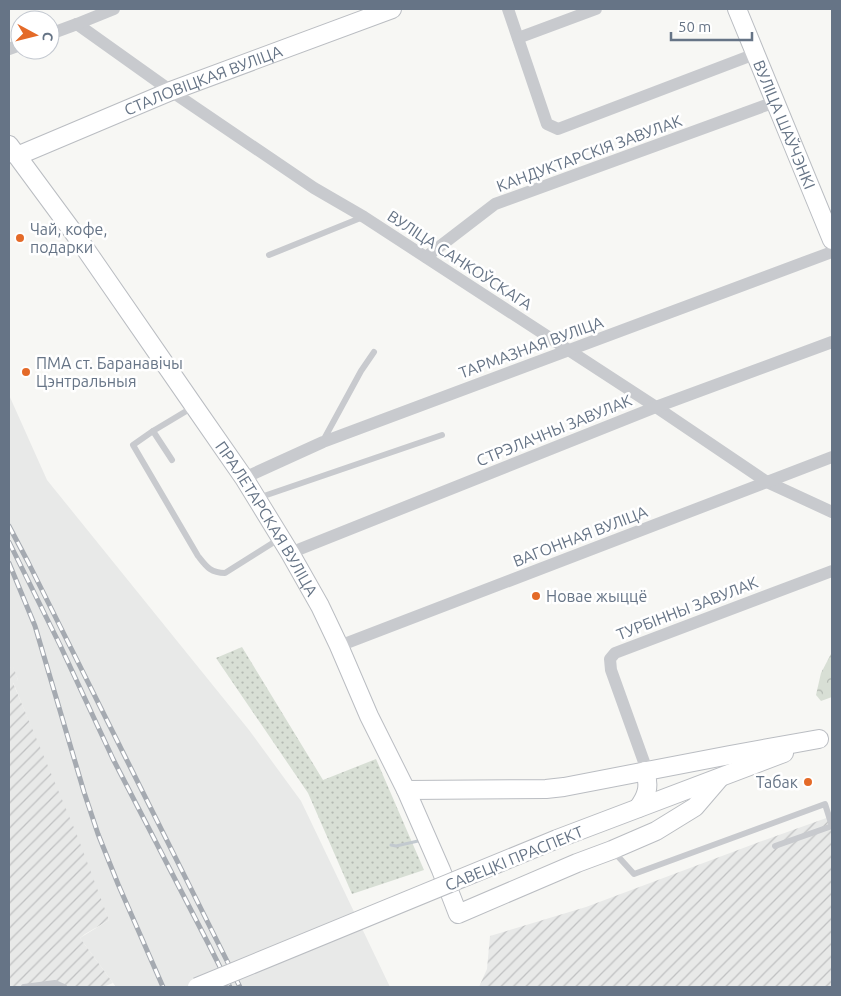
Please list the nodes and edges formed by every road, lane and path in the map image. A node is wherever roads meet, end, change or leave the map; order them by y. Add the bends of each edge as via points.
1 (114, 9) edge
2 (392, 9) edge
3 (508, 9) edge
4 (596, 9) edge
5 (737, 9) edge
6 (77, 24) junction
7 (60, 30) edge
8 (518, 38) junction
9 (755, 54) junction
10 (171, 91) junction
11 (775, 102) junction
12 (13, 151) edge
13 (364, 217) junction
14 (832, 240) edge
15 (832, 252) edge
16 (269, 255) dead end
17 (426, 257) junction
18 (832, 342) edge
19 (568, 351) junction
20 (374, 352) dead end
21 (194, 406) junction
22 (656, 407) junction
23 (153, 431) junction
24 (442, 435) dead end
25 (323, 442) junction
26 (832, 457) edge
27 (172, 460) dead end
28 (244, 478) junction
29 (766, 482) junction
30 (256, 499) junction
31 (832, 512) edge
32 (281, 538) junction
33 (290, 553) junction
34 (832, 571) edge
35 (339, 646) junction
36 (826, 737) edge
37 (645, 771) junction
38 (719, 779) junction
39 (406, 790) junction
40 (638, 808) junction
41 (775, 846) dead end
42 (612, 850) junction
43 (24, 987) edge
44 (64, 987) edge
45 (198, 987) edge

1 - 6 street
2 - 10 main road, СТАЛОВІЦКАЯ ВУЛІЦА
3 - 8 street
4 - 8 street
5 - 9 main road, ВУЛІЦА ШАЎЧЭНКІ
6 - 7 street
6 - 10 street, ВУЛІЦА САНКОЎСКАГА
8 - 9 street via 547,124 558,129
9 - 11 main road, ВУЛІЦА ШАЎЧЭНКІ
10 - 12 main road, СТАЛОВІЦКАЯ ВУЛІЦА
10 - 13 street, ВУЛІЦА САНКОЎСКАГА via 314,188
11 - 14 main road, ВУЛІЦА ШАЎЧЭНКІ
11 - 17 street, КАНДУКТАРСКІЯ ЗАВУЛАК via 495,204
12 - 21 main road, ПРАЛЕТАРСКАЯ ВУЛІЦА
13 - 16 lane
13 - 17 street, ВУЛІЦА САНКОЎСКАГА
15 - 19 street, ТАРМАЗНАЯ ВУЛІЦА
17 - 19 street, ВУЛІЦА САНКОЎСКАГА
18 - 22 street, СТРЭЛАЧНЫ ЗАВУЛАК
19 - 22 street, ВУЛІЦА САНКОЎСКАГА
19 - 25 street, ТАРМАЗНАЯ ВУЛІЦА
20 - 25 lane
21 - 23 lane
21 - 28 main road, ПРАЛЕТАРСКАЯ ВУЛІЦА
22 - 29 street, ВУЛІЦА САНКОЎСКАГА
22 - 33 street, СТРЭЛАЧНЫ ЗАВУЛАК
23 - 27 lane
23 - 32 lane via 133,445 198,556 209,569 225,573
24 - 30 lane
25 - 28 street, ТАРМАЗНАЯ ВУЛІЦА
26 - 29 street, ВАГОННАЯ ВУЛІЦА
28 - 30 main road, ПРАЛЕТАРСКАЯ ВУЛІЦА
29 - 31 street, ВУЛІЦА САНКОЎСКАГА
29 - 35 street, ВАГОННАЯ ВУЛІЦА
30 - 32 main road, ПРАЛЕТАРСКАЯ ВУЛІЦА
32 - 33 main road, ПРАЛЕТАРСКАЯ ВУЛІЦА
33 - 35 main road, ПРАЛЕТАРСКАЯ ВУЛІЦА
34 - 37 street, ТУРБІННЫ ЗАВУЛАК via 615,653 610,659 611,670
35 - 39 main road, ПРАЛЕТАРСКАЯ ВУЛІЦА
36 - 37 main road
36 - 38 main road, САВЕЦКІ ПРАСПЕКТ
37 - 39 main road via 546,789
37 - 40 main road via 648,791
38 - 40 main road, САВЕЦКІ ПРАСПЕКТ
38 - 42 main road via 695,807 656,831
39 - 42 main road, ПРАЛЕТАРСКАЯ ВУЛІЦА via 458,914
40 - 45 main road, САВЕЦКІ ПРАСПЕКТ, bridge
41 - 42 lane via 832,826 824,804 634,874
43 - 44 lane via 55,983

